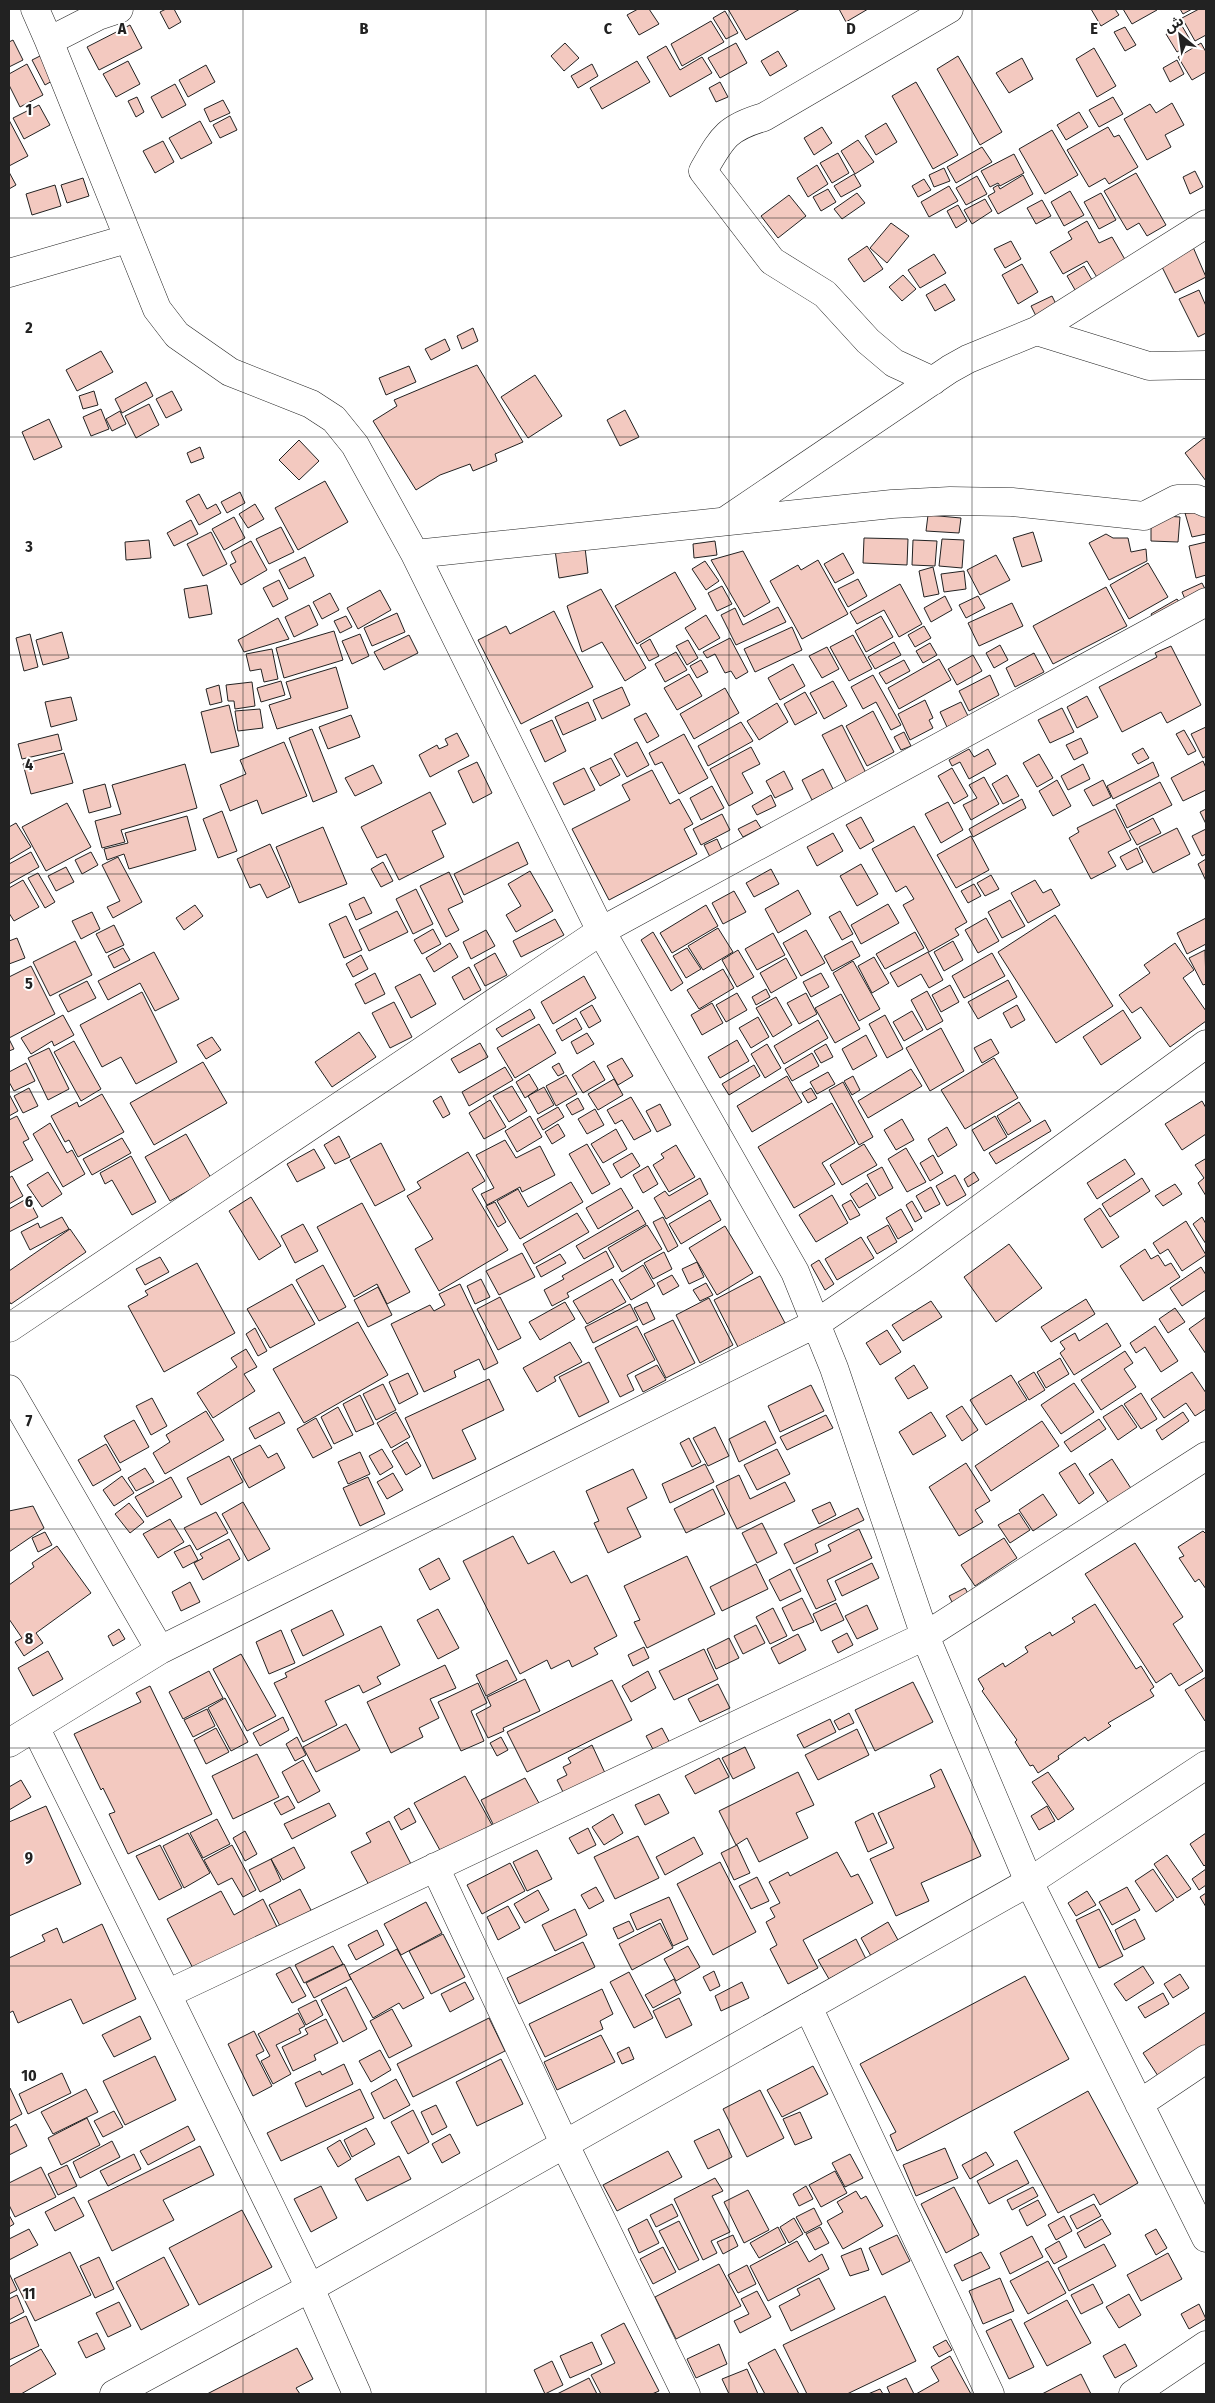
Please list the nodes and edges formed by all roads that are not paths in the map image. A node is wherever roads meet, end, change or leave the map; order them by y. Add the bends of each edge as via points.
1 (35, 9) edge
2 (119, 9) edge
3 (950, 9) edge
4 (49, 41) junction
5 (1206, 224) edge
6 (127, 239) junction
7 (9, 273) edge
8 (1036, 331) junction
9 (1206, 365) edge
10 (933, 380) junction
11 (1206, 503) edge
12 (725, 522) junction
13 (415, 554) junction
14 (1206, 602) edge
15 (601, 931) junction
16 (1206, 1044) edge
17 (817, 1323) junction
18 (9, 1328) edge
19 (9, 1390) edge
20 (1206, 1456) edge
21 (925, 1636) junction
22 (160, 1650) junction
23 (35, 1727) junction
24 (9, 1743) edge
25 (1206, 1765) edge
26 (436, 1867) junction
27 (1030, 1882) junction
28 (167, 1994) junction
29 (808, 2007) junction
30 (1206, 2059) edge
31 (1138, 2104) junction
32 (565, 2145) junction
33 (1206, 2238) edge
34 (310, 2288) junction
35 (1206, 2345) edge
36 (114, 2394) edge
37 (357, 2394) edge
38 (686, 2394) edge
39 (990, 2394) edge
40 (1133, 2394) edge

1 - 4 street
2 - 4 street
3 - 10 street via 764,117 743,123 722,137 703,171 772,261 825,294 868,341 894,363
4 - 6 street
5 - 8 street
6 - 7 street
6 - 13 street via 156,309 177,334 230,372 311,404 334,419 355,445
8 - 9 street via 1149,366
8 - 10 street via 968,359
10 - 12 street
11 - 12 street via 1197,499 1177,499 1144,516 1012,502 950,501
12 - 13 street
13 - 15 street
14 - 15 street
15 - 17 street via 774,1233
15 - 18 street
16 - 17 street
17 - 21 street
17 - 22 street
19 - 22 street
20 - 21 street
21 - 26 street
21 - 27 street
22 - 23 street
23 - 24 street
23 - 28 street
25 - 27 street
26 - 28 street
26 - 32 street
27 - 29 street
27 - 31 street
28 - 34 street
29 - 32 street
29 - 39 street
30 - 31 street
31 - 33 street
32 - 34 street
32 - 38 street
34 - 36 street
34 - 37 street
35 - 40 street

